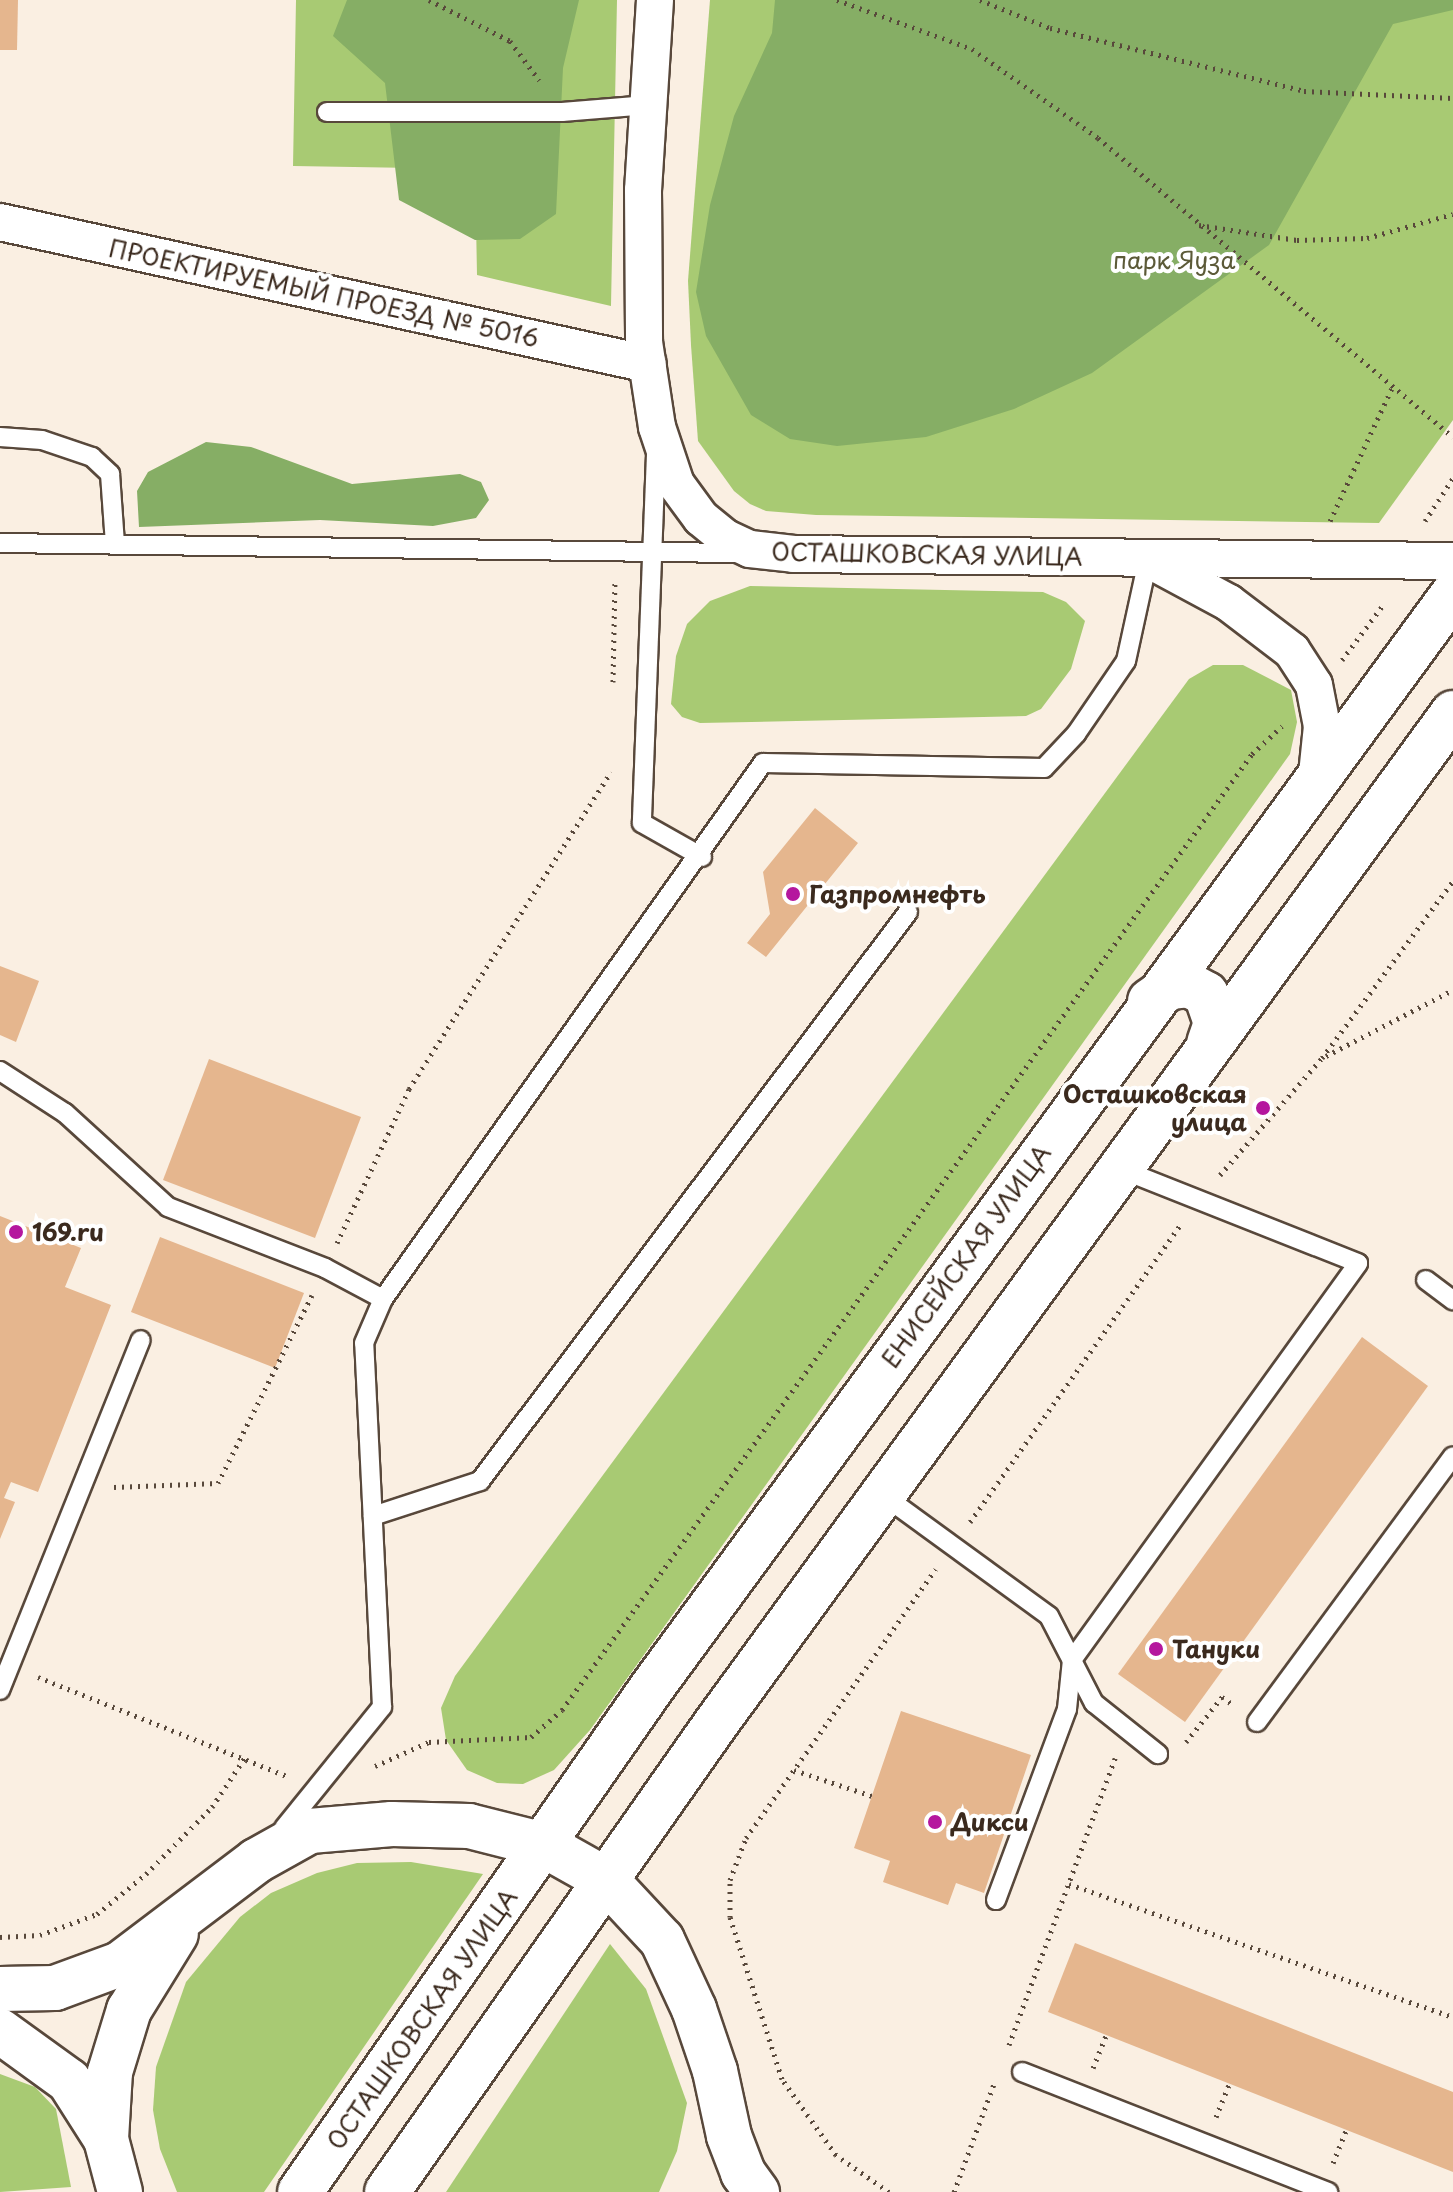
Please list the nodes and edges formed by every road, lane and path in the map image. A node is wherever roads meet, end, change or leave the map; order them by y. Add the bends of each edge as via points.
1 (429, 0) edge
2 (655, 0) edge
3 (837, 0) edge
4 (980, 0) edge
5 (1453, 98) edge
6 (648, 105) junction
7 (327, 112) dead end
8 (562, 112) junction
9 (1453, 214) edge
10 (0, 222) edge
11 (1198, 224) junction
12 (648, 364) junction
13 (1392, 388) junction
14 (657, 427) junction
15 (0, 437) edge
16 (1453, 437) edge
17 (1453, 478) edge
18 (1325, 531) dead end
19 (1419, 531) dead end
20 (0, 543) edge
21 (115, 544) junction
22 (616, 551) junction
23 (652, 552) junction
24 (794, 554) junction
25 (1148, 560) junction
26 (1453, 561) edge
27 (1453, 594) edge
28 (613, 686) dead end
29 (1453, 713) edge
30 (1252, 754) dead end
31 (611, 760) dead end
32 (1317, 774) junction
33 (702, 857) junction
34 (1453, 881) edge
35 (908, 912) dead end
36 (1453, 990) edge
37 (1150, 1001) junction
38 (1209, 1043) junction
39 (1322, 1058) junction
40 (0, 1071) edge
41 (1118, 1168) junction
42 (1199, 1199) junction
43 (325, 1268) junction
44 (1426, 1280) dead end
45 (383, 1299) junction
46 (1453, 1300) edge
47 (141, 1340) dead end
48 (1453, 1456) edge
49 (81, 1489) junction
50 (882, 1494) junction
51 (373, 1516) junction
52 (953, 1546) junction
53 (1072, 1660) junction
54 (8, 1666) junction
55 (0, 1690) edge
56 (1257, 1722) joint
57 (1126, 1729) junction
58 (1158, 1754) joint
59 (246, 1756) junction
60 (794, 1770) junction
61 (318, 1790) junction
62 (872, 1796) dead end
63 (544, 1845) junction
64 (256, 1861) junction
65 (606, 1880) junction
66 (1069, 1884) junction
67 (205, 1898) junction
68 (996, 1900) dead end
69 (0, 1937) edge
70 (0, 1989) edge
71 (1453, 2017) edge
72 (0, 2031) edge
73 (1006, 2051) dead end
74 (1022, 2072) dead end
75 (996, 2079) dead end
76 (106, 2139) junction
77 (120, 2192) edge
78 (300, 2192) edge
79 (387, 2192) edge
80 (757, 2192) edge
81 (889, 2192) edge
82 (954, 2192) edge
83 (1328, 2192) edge

1 - 8 path via 510,41
2 - 6 street, ОСТАШКОВСКАЯ УЛИЦА
3 - 11 path via 972,49 1098,138
4 - 5 path via 1050,28 1304,91
6 - 8 lane
6 - 12 street, ОСТАШКОВСКАЯ УЛИЦА via 641,272
7 - 8 lane
9 - 11 path via 1367,238 1297,240
10 - 12 street, ПРОЕКТИРУЕМЫЙ ПРОЕЗД № 5016
11 - 13 path
12 - 14 street, ОСТАШКОВСКАЯ УЛИЦА
13 - 16 path
13 - 18 path
14 - 23 lane
14 - 24 street, ОСТАШКОВСКАЯ УЛИЦА via 676,484 701,518 750,549
15 - 21 lane via 42,440 92,457 110,474
17 - 19 path
20 - 21 lane
21 - 22 lane
22 - 23 lane
22 - 28 path
23 - 24 lane
23 - 33 lane via 642,823
24 - 25 street, ОСТАШКОВСКАЯ УЛИЦА
25 - 26 street, ОСТАШКОВСКАЯ УЛИЦА
25 - 32 street via 1229,603 1292,651 1314,685 1322,726
25 - 33 lane via 1126,661 1076,734 1044,768 763,763
27 - 32 main road, ЕНИСЕЙСКАЯ УЛИЦА
29 - 38 main road
30 - 61 path via 562,1710 531,1737 429,1742
31 - 43 path via 611,775 409,1089
32 - 37 main road, ЕНИСЕЙСКАЯ УЛИЦА
33 - 45 lane
34 - 39 path
35 - 51 lane via 480,1481
36 - 39 path
37 - 38 main road via 1170,987 1189,985 1206,994 1216,1023
37 - 63 main road, ЕНИСЕЙСКАЯ УЛИЦА
38 - 41 main road
39 - 42 path
40 - 43 lane via 65,1113 168,1207
41 - 42 lane
41 - 50 main road
42 - 52 path
42 - 53 lane via 1358,1263
43 - 45 lane
43 - 49 path via 218,1483
44 - 46 lane
45 - 51 lane via 364,1343
47 - 49 lane
48 - 56 lane
49 - 54 lane
50 - 52 lane
50 - 65 main road
51 - 61 lane via 382,1707
52 - 53 lane via 1049,1616
52 - 60 path
53 - 57 lane via 1094,1703
53 - 68 lane via 1067,1709
54 - 55 lane
54 - 59 path
56 - 58 path via 1222,1697 1170,1762
57 - 58 lane
57 - 66 path
59 - 61 path
59 - 69 path via 212,1807 146,1874 97,1914 40,1935
60 - 62 path
60 - 81 path via 746,1838 730,1880 730,1917 782,2079 836,2155
61 - 64 lane
63 - 64 main road via 469,1826 392,1824 310,1831
63 - 65 main road
63 - 78 main road, ОСТАШКОВСКАЯ УЛИЦА
64 - 67 main road
65 - 79 main road
65 - 80 main road via 662,1940 694,2009 729,2136 743,2173
66 - 71 path
66 - 73 path
67 - 70 main road via 120,1964 55,1988
67 - 76 main road via 161,1952 129,2010 110,2072
72 - 76 main road via 69,2081
74 - 83 lane
75 - 82 path
76 - 77 main road

